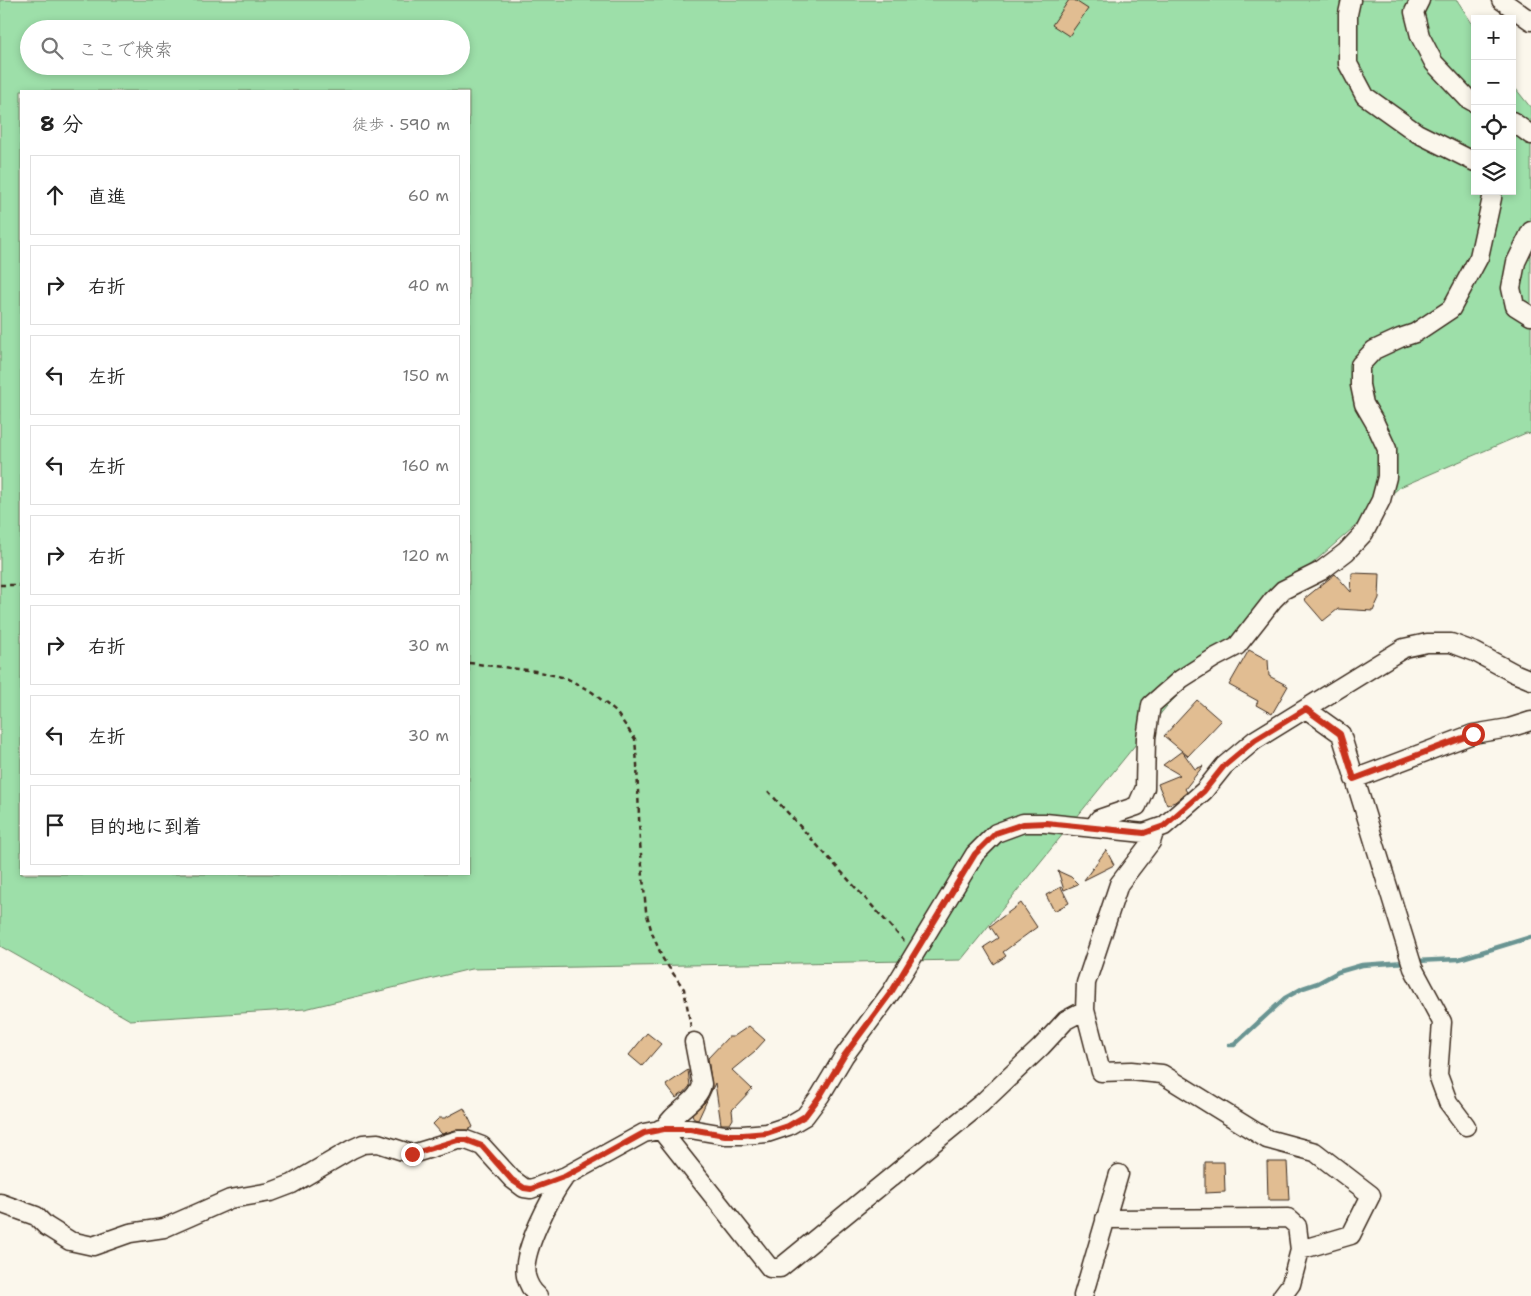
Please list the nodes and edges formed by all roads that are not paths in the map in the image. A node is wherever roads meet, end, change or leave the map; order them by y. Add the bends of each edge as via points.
1 (1352, 0) edge
2 (1420, 0) edge
3 (1502, 0) edge
4 (1531, 21) edge
5 (1471, 100) edge
6 (1516, 124) edge
7 (1531, 135) edge
8 (1471, 160) edge
9 (1492, 195) edge
10 (1531, 232) edge
11 (1531, 316) edge
12 (1531, 680) edge
13 (1306, 709) junction
14 (1531, 721) edge
15 (1354, 779) junction
16 (1093, 828) junction
17 (1155, 829) junction
18 (1085, 1010) junction
19 (694, 1042) road end
20 (1466, 1126) dead end
21 (662, 1129) junction
22 (1119, 1174) dead end
23 (566, 1176) junction
24 (0, 1203) edge
25 (1105, 1219) junction
26 (1300, 1250) junction
27 (538, 1296) edge
28 (1083, 1296) edge
29 (1282, 1296) edge

1 - 8 street via 1348,14 1348,64 1365,96 1417,133
2 - 5 street via 1414,12 1420,36 1434,63
3 - 4 street
6 - 7 street
9 - 16 street via 1479,257 1452,309 1416,333 1374,350 1360,365 1364,404 1387,449 1387,477 1381,500 1364,533 1346,552 1320,571 1283,590 1237,646 1181,679 1151,705 1146,738 1145,788 1137,806 1099,819
10 - 11 street via 1516,262 1511,288 1515,306
12 - 13 street via 1452,643 1427,643 1404,648
13 - 15 street via 1340,734
13 - 17 street via 1255,740 1224,766 1204,791 1164,826
14 - 15 street via 1473,734
15 - 20 street via 1413,968 1442,1022 1438,1075 1448,1102
16 - 17 street via 1144,833
16 - 21 street via 1023,824 996,833 975,854 892,991 805,1116 767,1133 725,1135 690,1129
17 - 18 street via 1151,842 1119,884 1086,984
18 - 21 street via 1066,1020 982,1103 780,1268 770,1268
18 - 26 street via 1101,1072 1162,1074 1267,1139 1315,1152 1371,1195 1351,1235
19 - 21 street via 701,1089
21 - 23 street via 644,1133
22 - 25 street
23 - 24 street via 531,1189 524,1188 512,1180 482,1146 466,1140 412,1154 385,1144 370,1143 352,1149 272,1192 230,1199 164,1228 130,1233 93,1246 70,1241 36,1216
23 - 27 street via 554,1192 527,1259 528,1283
25 - 26 street via 1288,1218 1297,1226
25 - 28 street
26 - 29 street via 1291,1284

